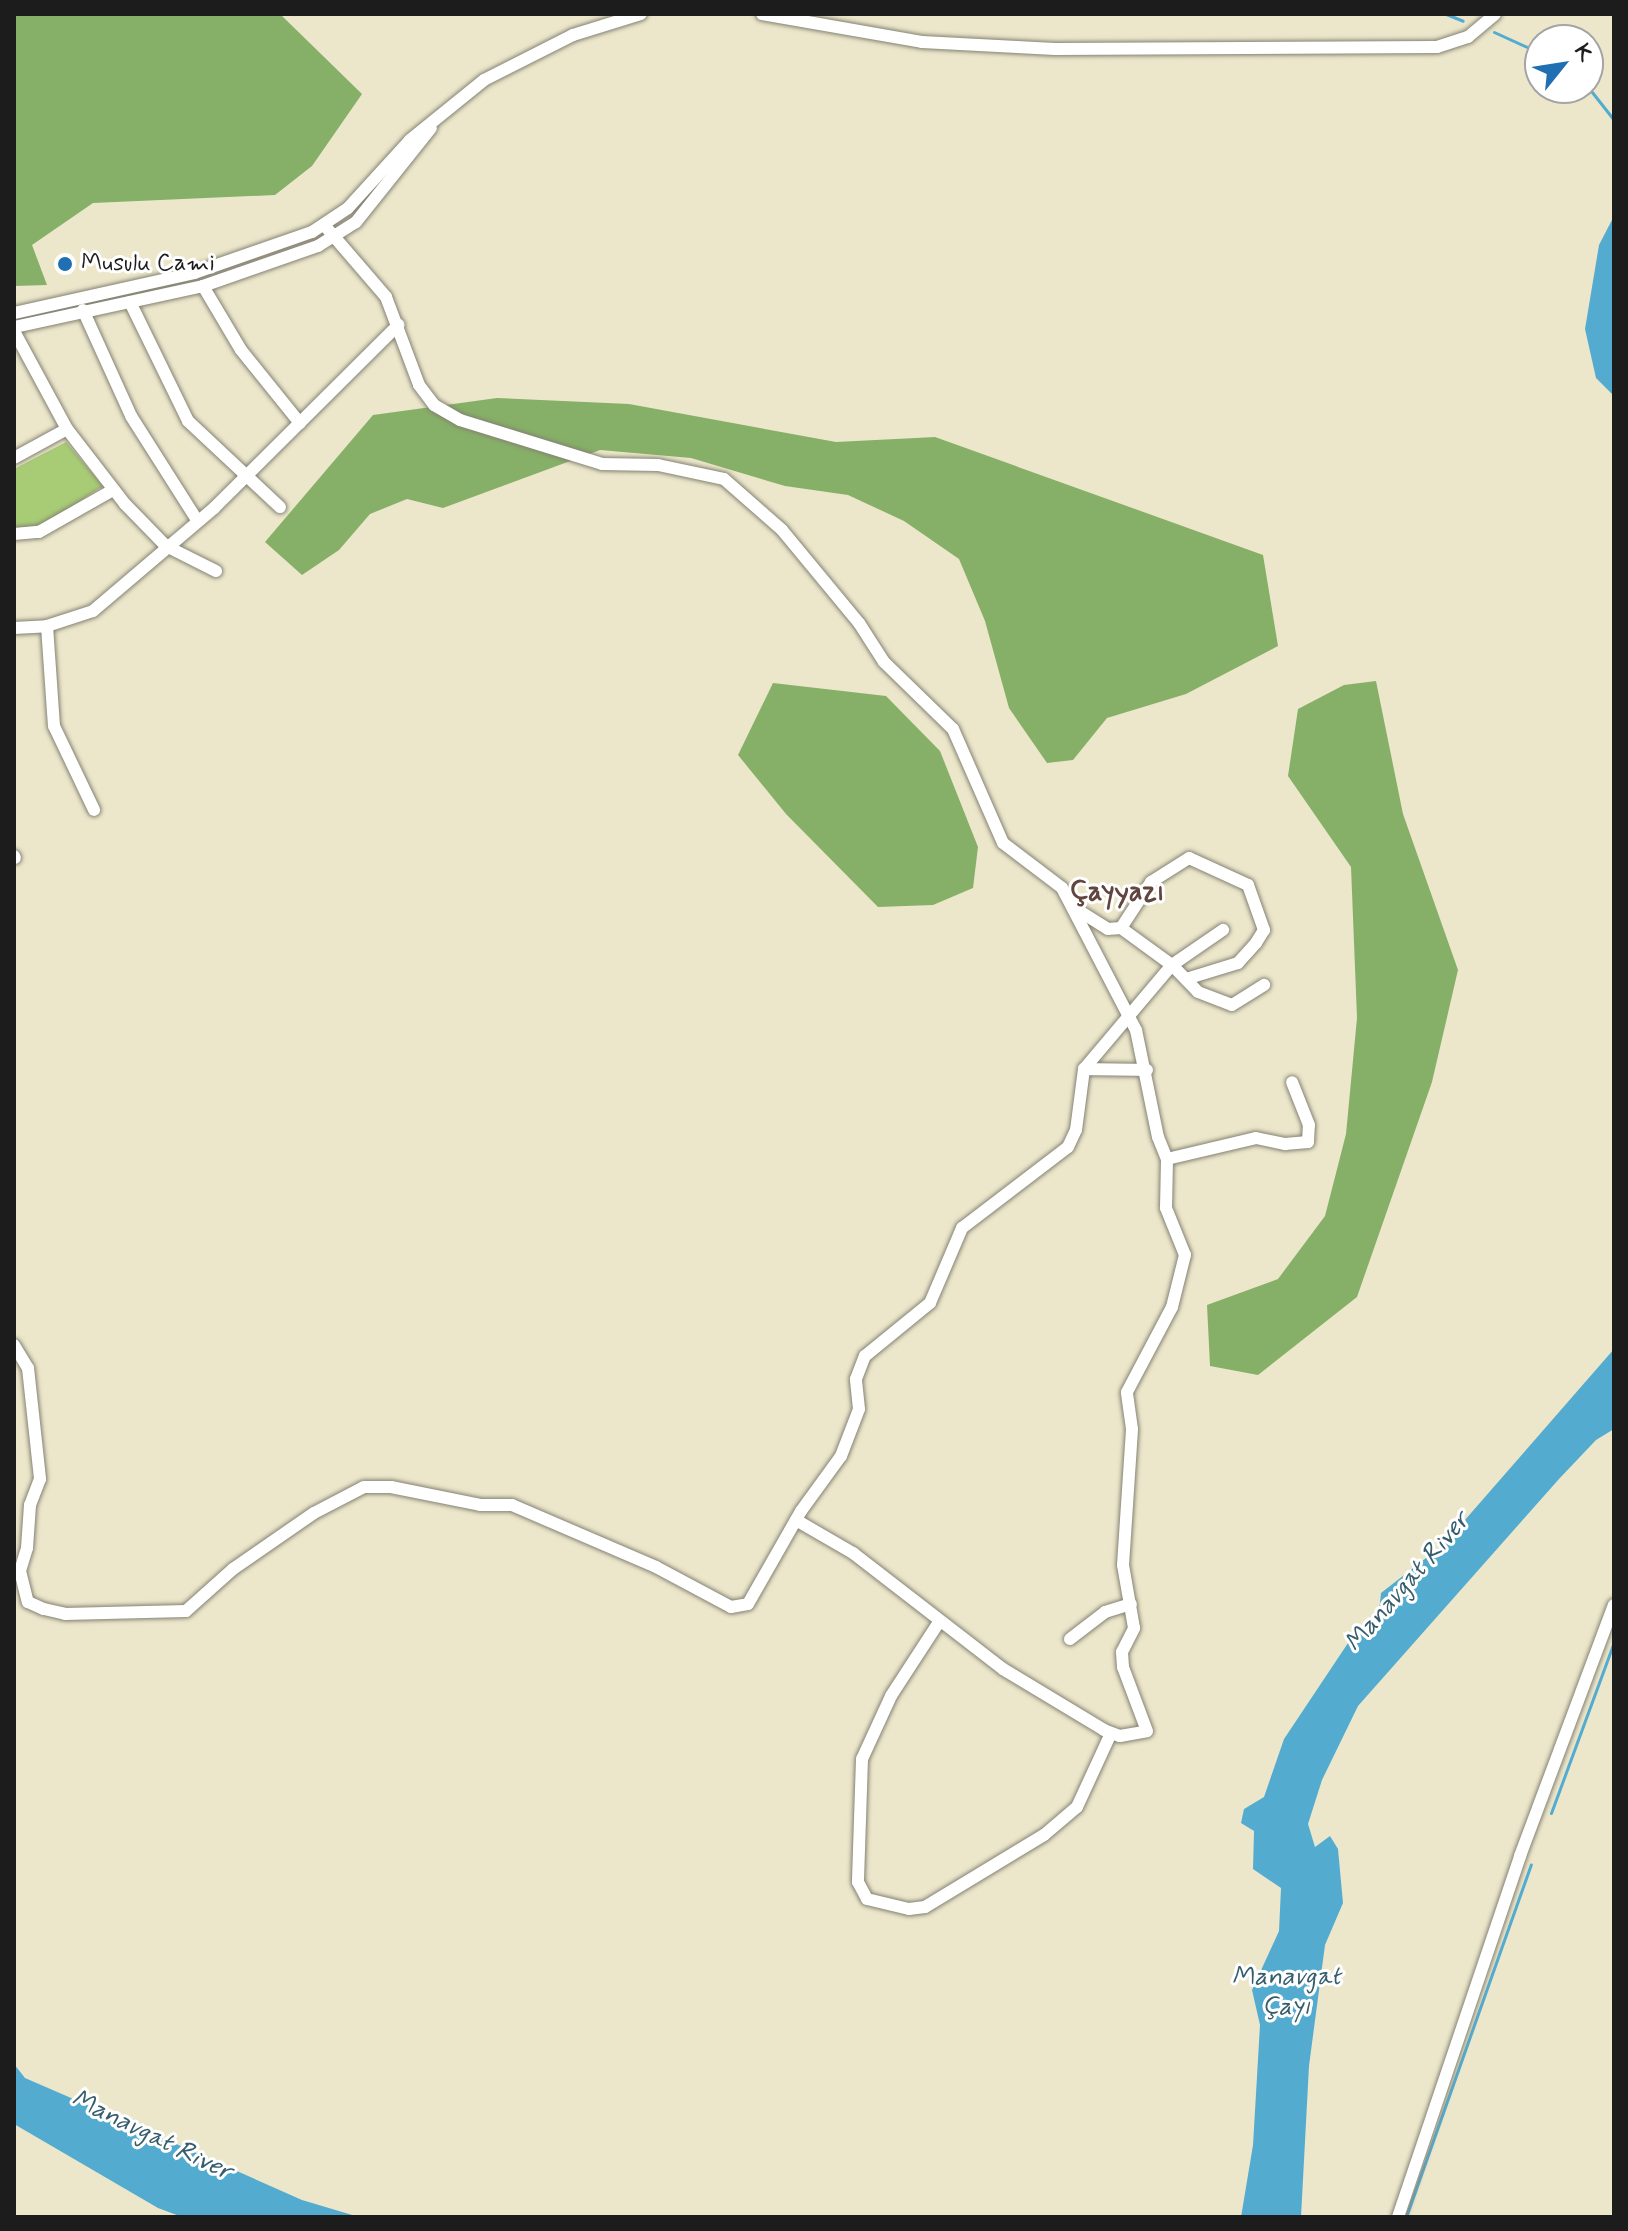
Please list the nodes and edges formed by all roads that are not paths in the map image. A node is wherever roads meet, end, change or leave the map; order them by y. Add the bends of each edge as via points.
1 (641, 14) edge
2 (762, 14) edge
3 (1495, 14) edge
4 (440, 116) junction
5 (325, 226) junction
6 (335, 237) junction
7 (203, 286) junction
8 (130, 302) junction
9 (83, 310) junction
10 (14, 313) edge
11 (398, 325) junction
12 (14, 329) edge
13 (300, 423) junction
14 (67, 429) junction
15 (14, 458) edge
16 (246, 476) junction
17 (113, 490) junction
18 (280, 507) dead end
19 (197, 520) junction
20 (14, 534) edge
21 (166, 546) junction
22 (216, 571) dead end
23 (47, 626) junction
24 (14, 628) edge
25 (94, 810) dead end
26 (1071, 905) junction
27 (1121, 928) junction
28 (1223, 930) dead end
29 (1172, 965) junction
30 (1186, 979) junction
31 (1264, 985) dead end
32 (1127, 1012) junction
33 (1084, 1069) junction
34 (1147, 1070) junction
35 (1292, 1082) dead end
36 (1167, 1159) junction
37 (14, 1345) edge
38 (796, 1520) junction
39 (17, 1573) edge
40 (1131, 1604) junction
41 (1614, 1605) edge
42 (939, 1622) junction
43 (1070, 1639) dead end
44 (1111, 1733) junction
45 (1398, 2217) edge

1 - 4 street via 514,61
2 - 3 street via 922,42 1055,49 1423,48 1452,44
4 - 5 street
4 - 6 street via 393,179
5 - 6 street
5 - 10 street via 217,267
6 - 7 street
6 - 11 street via 386,297
7 - 8 street
7 - 13 street via 241,350
8 - 9 street
8 - 16 street via 188,421
9 - 12 street
9 - 19 street via 131,416
11 - 13 street
11 - 26 street via 419,385 434,405 460,420 602,464 658,465 724,479 754,501 843,603 884,662 953,729 1003,843 1062,888
12 - 14 street
13 - 16 street
14 - 15 street
14 - 17 street
16 - 18 street
16 - 19 street
17 - 20 street via 39,532
17 - 21 street
19 - 21 street
21 - 22 street
21 - 23 street via 93,611
23 - 24 street
23 - 25 street via 54,726
26 - 27 street via 1108,929
26 - 32 street
27 - 29 street
27 - 30 street via 1151,882 1189,858 1248,885 1264,930 1256,943 1238,963
28 - 29 street
29 - 30 street
29 - 32 street
30 - 31 street via 1198,992 1232,1005
32 - 33 street
32 - 34 street
33 - 34 street
33 - 38 street via 1076,1130 1068,1147 962,1228 930,1303 865,1356 856,1379 859,1409 841,1456
34 - 36 street
35 - 36 street via 1309,1125 1308,1142 1256,1138
36 - 40 street via 1166,1208 1185,1255 1172,1307 1127,1392 1132,1429 1123,1565
37 - 39 street via 28,1368 40,1479
38 - 39 street via 748,1604 740,1608 512,1505 480,1505 391,1487 364,1487 314,1513 233,1569 186,1611 65,1614 28,1602
38 - 42 street via 853,1553
40 - 43 street via 1105,1612
40 - 44 street via 1134,1628 1122,1652 1123,1667 1147,1731
41 - 45 street via 1520,1856
42 - 44 street via 1003,1669
42 - 44 street via 867,1740 858,1882 867,1899 909,1909 925,1907 1044,1835 1077,1807

